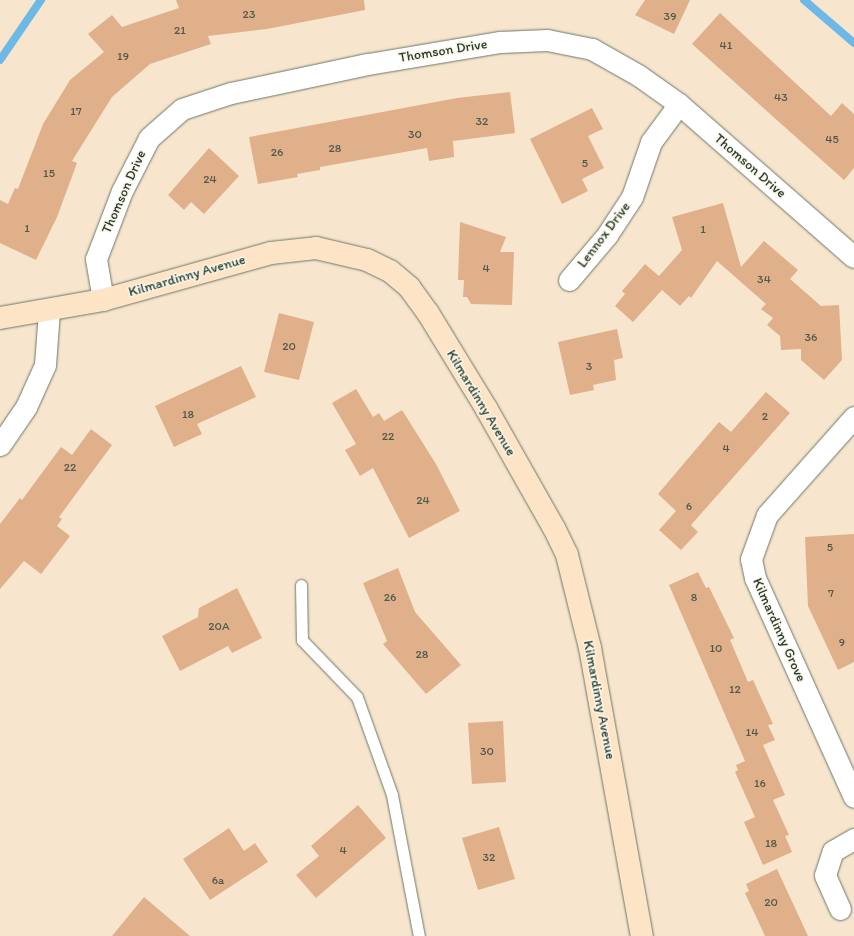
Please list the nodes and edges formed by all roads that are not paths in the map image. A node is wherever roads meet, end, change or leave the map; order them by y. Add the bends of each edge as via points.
1 (679, 104) junction
2 (854, 257) edge
3 (569, 280) dead end
4 (103, 300) junction
5 (49, 311) junction
6 (0, 318) edge
7 (854, 417) edge
8 (0, 445) edge
9 (301, 585) dead end
10 (854, 796) edge
11 (854, 839) edge
12 (840, 909) dead end
13 (419, 936) edge
14 (642, 936) edge

1 - 2 street, Thomson Drive
1 - 3 street, Lennox Drive via 651,142 632,197 607,236
1 - 4 street, Thomson Drive via 638,75 592,48 547,40 500,42 368,64 231,93 182,109 149,138 122,191 96,259
4 - 5 street, Kilmardinny Avenue
4 - 14 street, Kilmardinny Avenue via 271,253 316,248 368,260 390,271 409,287 428,313 486,408 554,528 566,555 590,648
5 - 6 street, Kilmardinny Avenue
5 - 8 street via 46,365 26,407
7 - 10 street, Kilmardinny Grove via 767,515 751,558 755,578
9 - 13 lane via 302,640 357,697 392,795
11 - 12 street via 833,851 825,875

